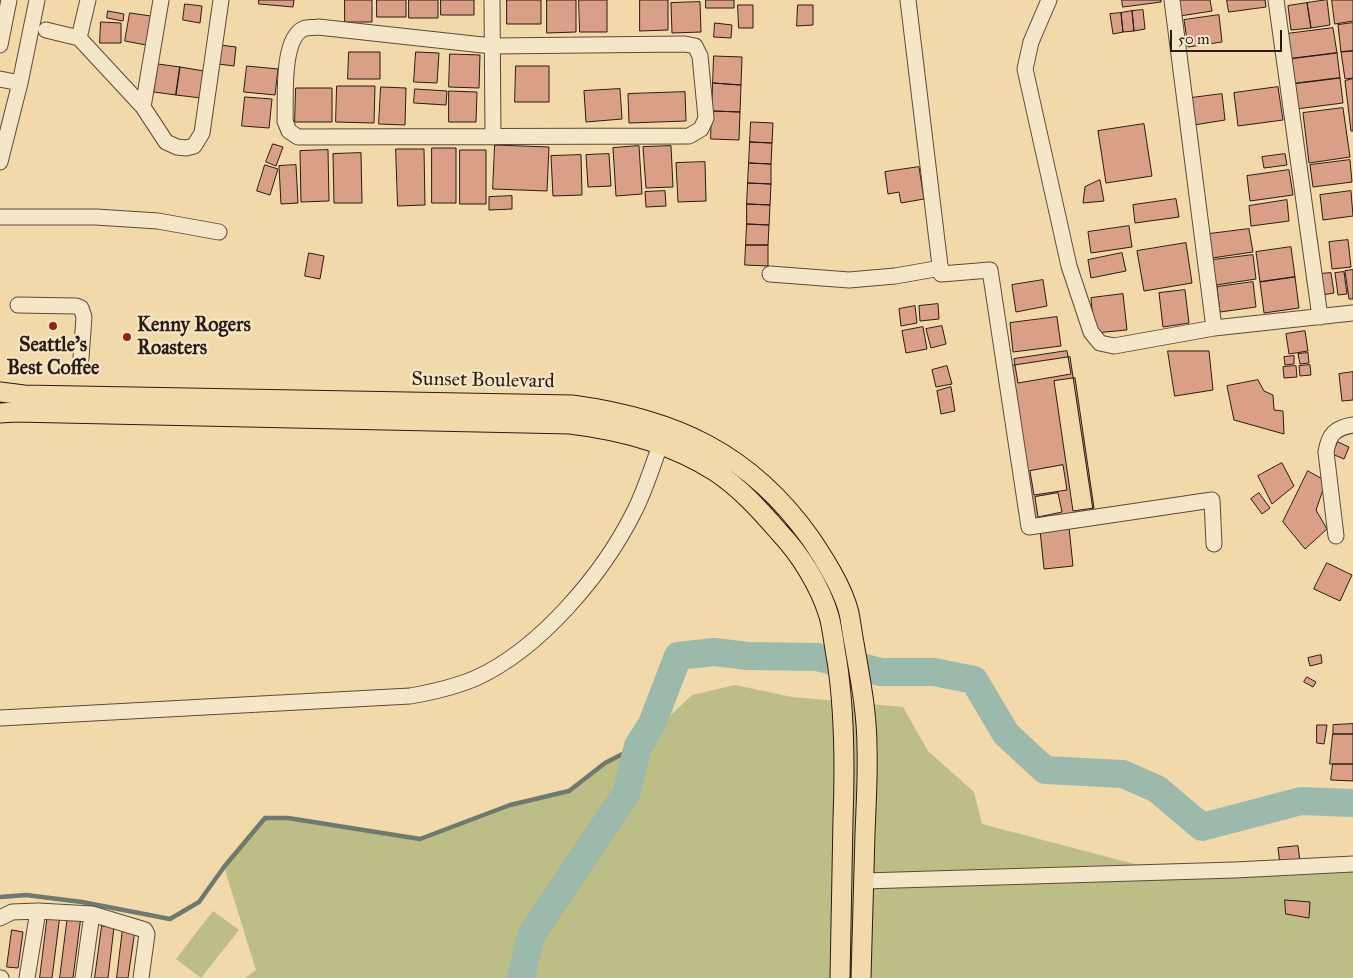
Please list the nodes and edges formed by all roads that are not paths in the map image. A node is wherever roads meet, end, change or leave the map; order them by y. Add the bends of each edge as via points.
1 (9, 0) edge
2 (37, 0) edge
3 (88, 0) edge
4 (161, 0) edge
5 (221, 0) edge
6 (492, 0) edge
7 (908, 0) edge
8 (1049, 0) edge
9 (1172, 0) edge
10 (1276, 0) edge
11 (46, 30) dead end
12 (80, 38) junction
13 (0, 45) edge
14 (492, 46) junction
15 (0, 79) edge
16 (20, 83) junction
17 (142, 107) junction
18 (493, 136) junction
19 (0, 162) edge
20 (0, 218) edge
21 (219, 232) dead end
22 (941, 268) junction
23 (770, 274) dead end
24 (18, 305) dead end
25 (1353, 313) edge
26 (1320, 317) junction
27 (1214, 328) junction
28 (81, 358) dead end
29 (0, 392) edge
30 (0, 413) edge
31 (1353, 425) edge
32 (667, 426) junction
33 (660, 445) junction
34 (1336, 536) dead end
35 (1214, 544) dead end
36 (0, 718) edge
37 (1353, 864) edge
38 (864, 881) junction
39 (38, 910) junction
40 (92, 914) junction
41 (0, 918) edge
42 (27, 978) edge
43 (83, 978) edge
44 (141, 978) edge
45 (840, 978) edge
46 (861, 978) edge

1 - 13 street
2 - 16 street
3 - 12 street
4 - 17 street
5 - 17 street via 205,118 202,133 194,146 177,147 166,142
6 - 14 street
7 - 22 street
8 - 27 street via 1031,42 1025,69 1069,266 1091,332 1100,343 1114,346
9 - 27 street
10 - 26 street
11 - 12 street
12 - 17 street
14 - 18 street
14 - 18 street via 694,46 700,56 706,118 701,129 689,136
14 - 18 street via 318,27 303,29 293,38 288,52 285,121 289,131 298,137
15 - 16 street
16 - 19 street
20 - 21 street via 96,217 158,221
22 - 23 street via 849,280
22 - 35 street via 941,274 990,270 1029,527 1212,500
24 - 28 street via 81,308 84,317
25 - 26 street
26 - 27 street
29 - 32 main road, Sunset Boulevard via 572,405 603,409
30 - 33 main road, Sunset Boulevard via 570,424 633,435
31 - 34 street via 1335,431 1328,440 1326,452
32 - 33 street
32 - 38 main road, Sunset Boulevard via 704,442 752,475 803,528 837,584 849,612 862,688 867,749
33 - 36 street via 635,512 605,560 565,610 529,645 477,678 410,696
33 - 45 main road, Sunset Boulevard via 696,460 716,473 761,511 804,564 828,614 842,692 845,769
37 - 38 street via 1226,871
38 - 46 main road, Sunset Boulevard
39 - 40 street
39 - 41 street via 12,912
39 - 42 street
40 - 43 street
40 - 44 street via 145,930

